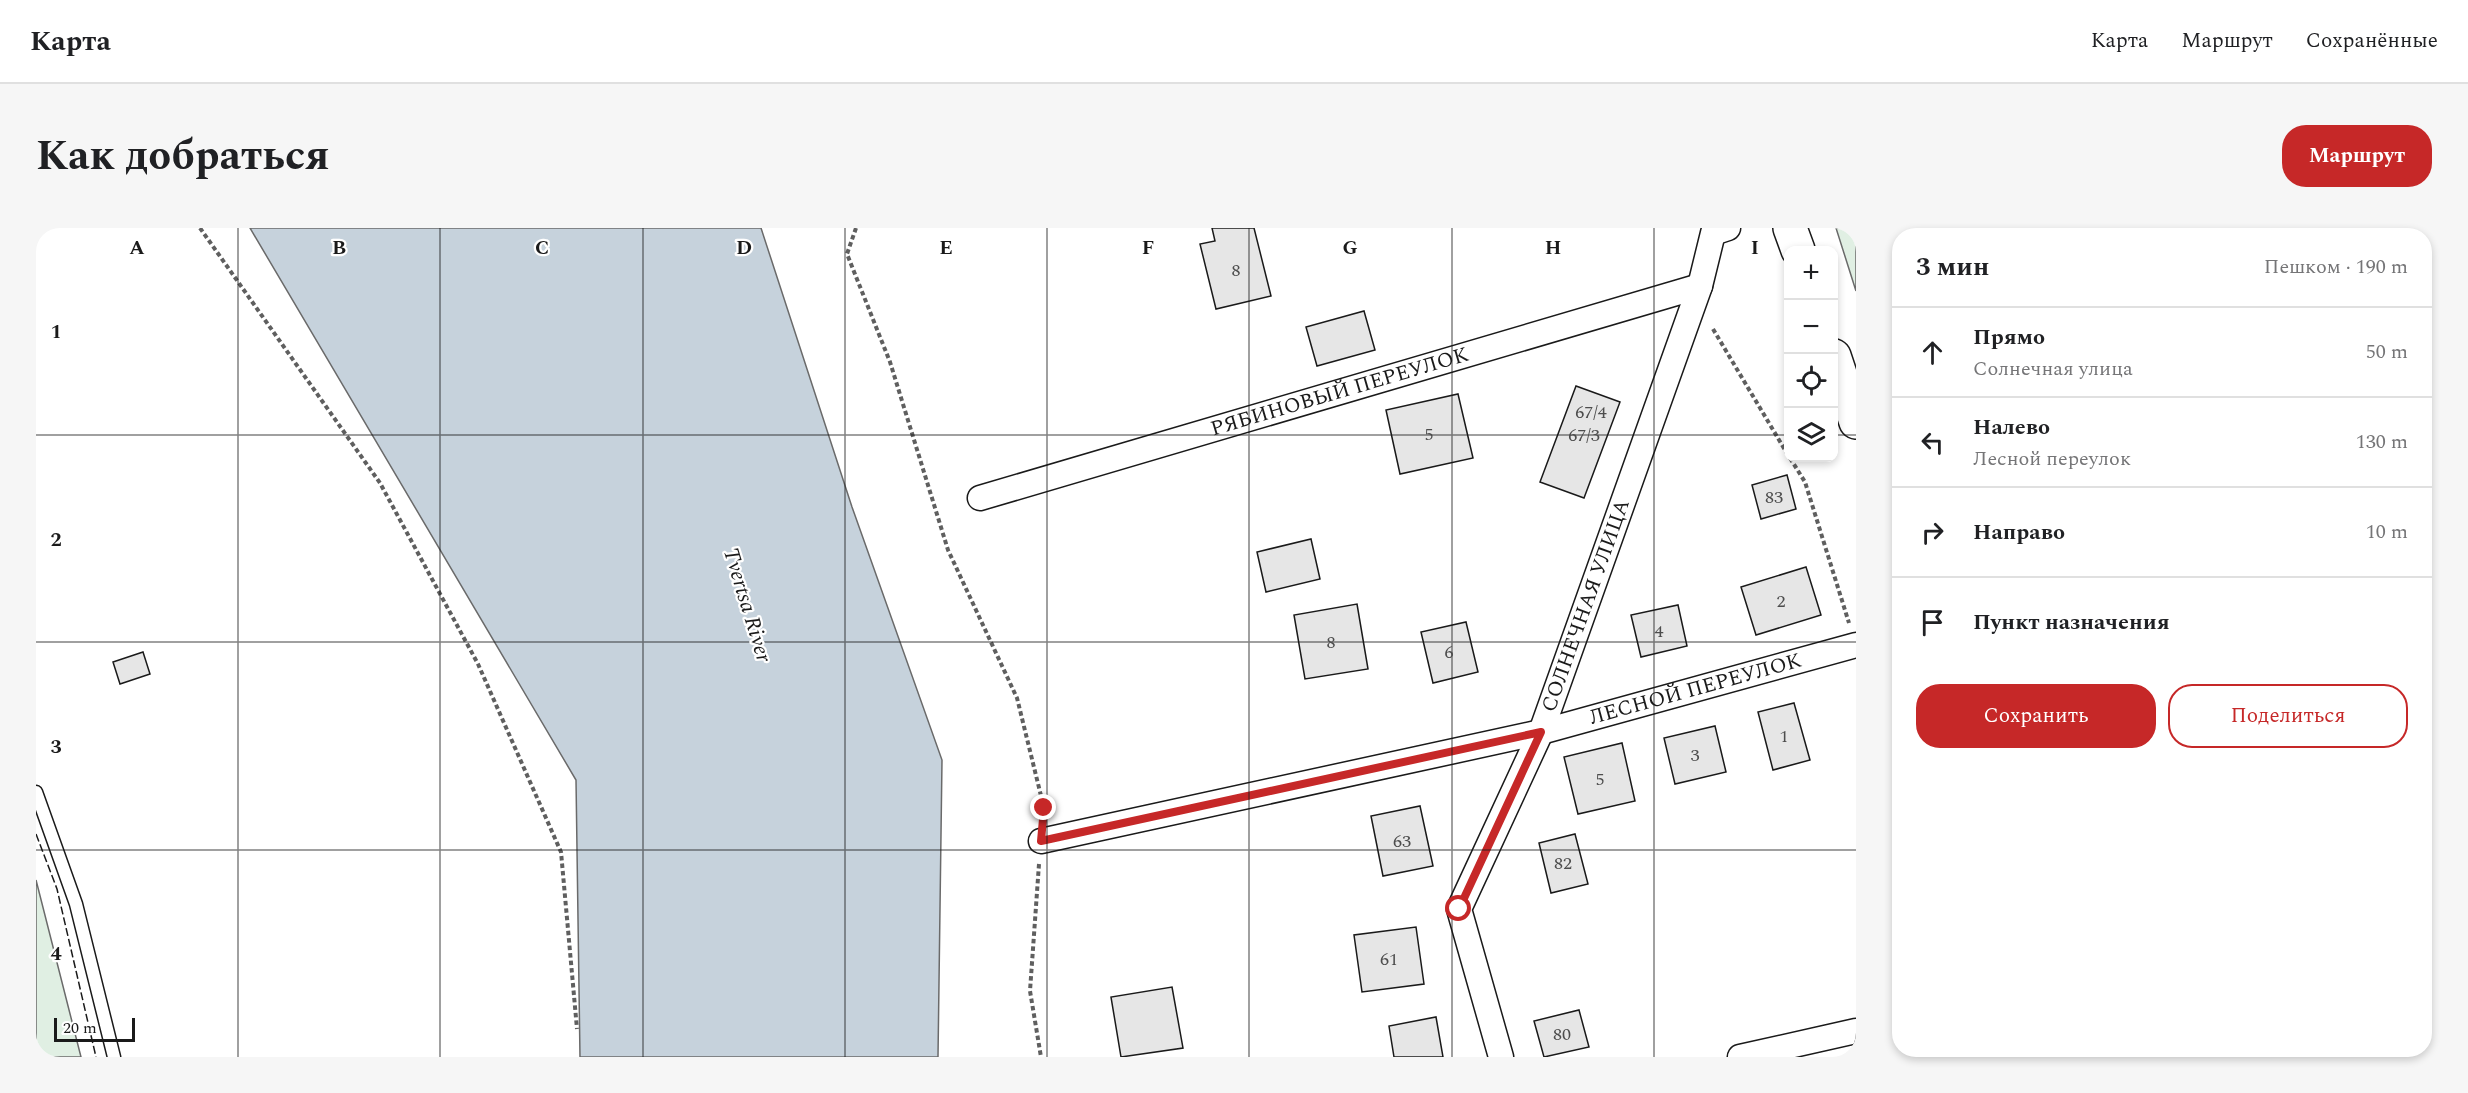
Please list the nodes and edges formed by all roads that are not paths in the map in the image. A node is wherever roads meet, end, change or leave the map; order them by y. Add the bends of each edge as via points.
1 (1728, 228) edge
2 (1790, 228) edge
3 (1797, 246) edge
4 (1698, 293) junction
5 (1838, 370) edge
6 (1856, 422) edge
7 (980, 498) dead end
8 (1854, 639) edge
9 (1541, 732) junction
10 (36, 792) edge
11 (1041, 841) road end
12 (1856, 1031) edge
13 (114, 1057) edge
14 (1501, 1057) edge
15 (1740, 1057) edge

1 - 4 street, СОЛНЕЧНАЯ УЛИЦА via 1713,233
2 - 3 main road
4 - 7 street, РЯБИНОВЫЙ ПЕРЕУЛОК
4 - 9 street, СОЛНЕЧНАЯ УЛИЦА
5 - 6 main road
8 - 9 street, ЛЕСНОЙ ПЕРЕУЛОК
9 - 11 street, ЛЕСНОЙ ПЕРЕУЛОК
9 - 14 street, СОЛНЕЧНАЯ УЛИЦА via 1459,909
10 - 13 lane via 76,904
12 - 15 street

